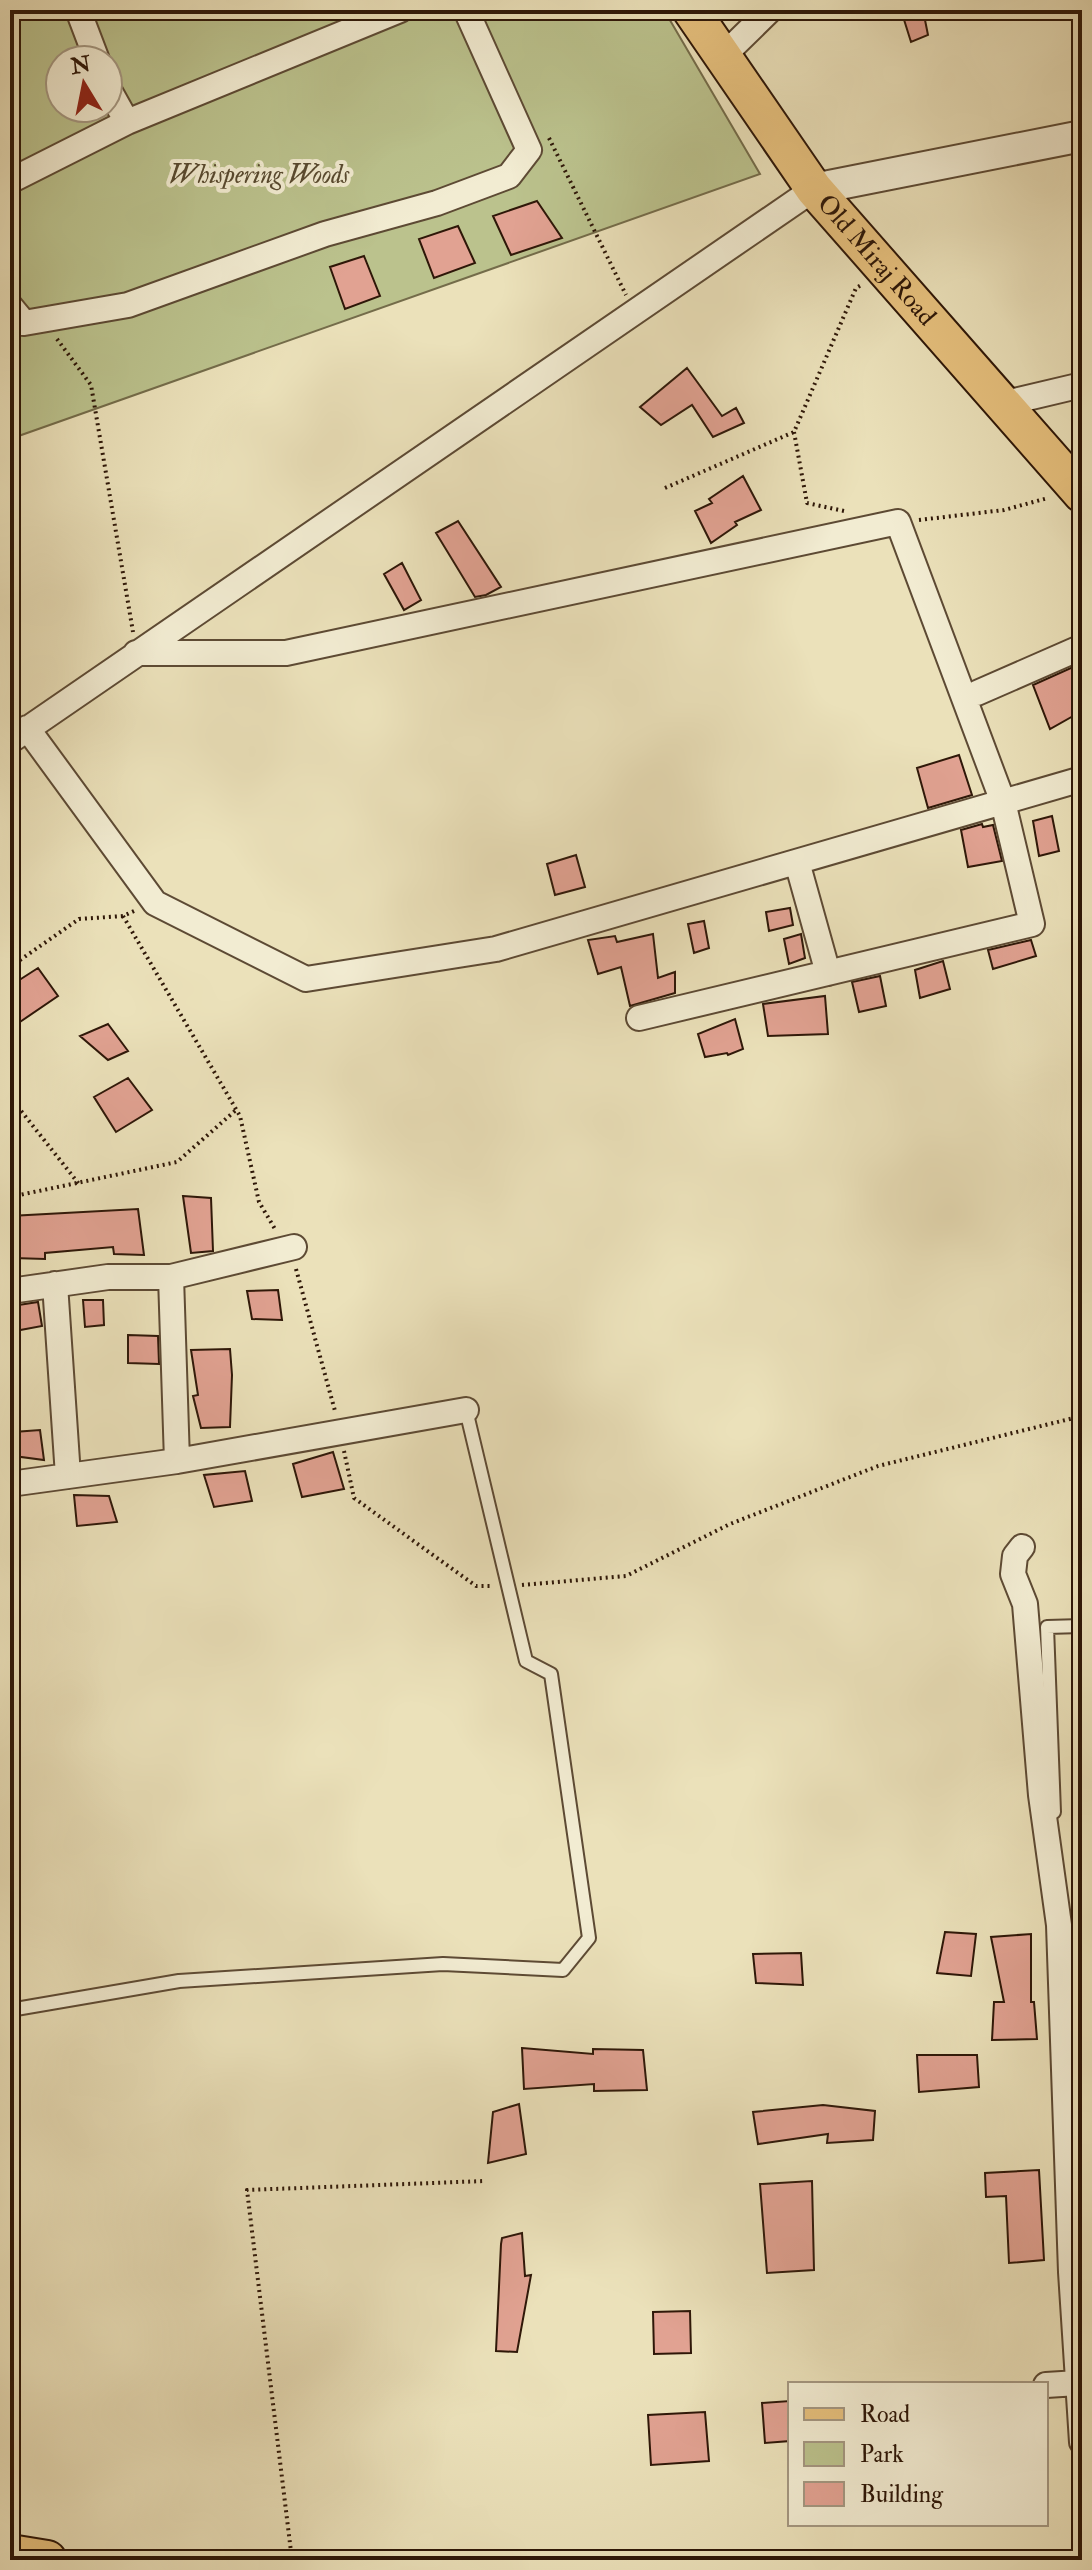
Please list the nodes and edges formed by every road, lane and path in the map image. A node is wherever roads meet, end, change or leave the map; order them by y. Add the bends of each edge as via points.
1 (78, 10) edge
2 (400, 10) edge
3 (466, 10) edge
4 (691, 10) edge
5 (770, 10) edge
6 (91, 44) edge
7 (723, 56) junction
8 (124, 117) edge
9 (127, 122) junction
10 (543, 125) dead end
11 (1082, 136) edge
12 (10, 181) edge
13 (814, 189) junction
14 (887, 272) junction
15 (10, 276) edge
16 (14, 297) edge
17 (634, 312) junction
18 (55, 337) dead end
19 (1082, 385) edge
20 (1002, 404) junction
21 (794, 432) junction
22 (665, 488) dead end
23 (1080, 492) edge
24 (852, 513) dead end
25 (898, 522) junction
26 (1082, 647) edge
27 (136, 653) junction
28 (977, 693) dead end
29 (18, 735) edge
30 (1082, 779) edge
31 (1003, 802) junction
32 (797, 862) junction
33 (155, 903) junction
34 (123, 916) junction
35 (10, 967) edge
36 (828, 973) junction
37 (639, 1018) dead end
38 (10, 1097) edge
39 (237, 1110) junction
40 (79, 1184) junction
41 (10, 1185) edge
42 (20, 1196) junction
43 (10, 1197) edge
44 (289, 1247) junction
45 (171, 1277) junction
46 (55, 1284) junction
47 (10, 1291) edge
48 (466, 1410) joint
49 (1082, 1416) edge
50 (340, 1432) junction
51 (177, 1461) junction
52 (68, 1476) junction
53 (10, 1484) edge
54 (1022, 1547) dead end
55 (509, 1586) junction
56 (1082, 1626) edge
57 (1070, 1925) edge
58 (10, 2010) edge
59 (1072, 2036) edge
60 (485, 2181) dead end
61 (1076, 2271) edge
62 (1078, 2383) junction
63 (1048, 2385) edge
64 (1082, 2442) edge
65 (10, 2554) edge
66 (47, 2560) edge
67 (292, 2560) edge

1 - 6 street
2 - 9 street
3 - 16 street via 529,150 509,176 437,203 325,234 128,305 24,323
4 - 7 main road, Old Miraj Road
5 - 7 street
7 - 13 main road, Old Miraj Road
8 - 9 street
9 - 12 street
10 - 17 path
11 - 13 street
13 - 14 main road, Old Miraj Road
13 - 17 street
14 - 20 main road, Old Miraj Road
14 - 21 path via 856,288
15 - 16 path
17 - 27 street
18 - 27 path via 91,385
19 - 20 street
20 - 23 main road, Old Miraj Road
21 - 22 path
21 - 24 path via 807,503
23 - 25 path via 1004,510
25 - 27 street via 286,653
25 - 31 street
26 - 28 street
27 - 29 street
29 - 33 street
30 - 31 street
31 - 32 street
31 - 36 street via 1032,924
32 - 33 street via 496,949 306,979
32 - 36 street
33 - 34 path
34 - 35 path via 79,919
34 - 39 path
36 - 37 street
38 - 40 path
39 - 40 path via 177,1162
39 - 44 path via 259,1202
40 - 42 path
41 - 42 path
42 - 43 path
44 - 45 street
44 - 50 path
45 - 46 street
45 - 51 street
46 - 47 street
46 - 52 street
48 - 50 street
48 - 55 lane
49 - 55 path via 878,1466 730,1524 626,1576
50 - 51 street
50 - 55 path via 354,1498 476,1586
51 - 52 street
52 - 53 street
54 - 57 street via 1013,1574 1025,1604 1041,1795
55 - 58 lane via 526,1661 551,1674 589,1938 563,1970 443,1964 179,1981
56 - 57 lane via 1047,1627
57 - 59 street
59 - 61 street
60 - 67 path via 247,2190
61 - 62 street
62 - 63 street
62 - 64 street
65 - 66 highway

